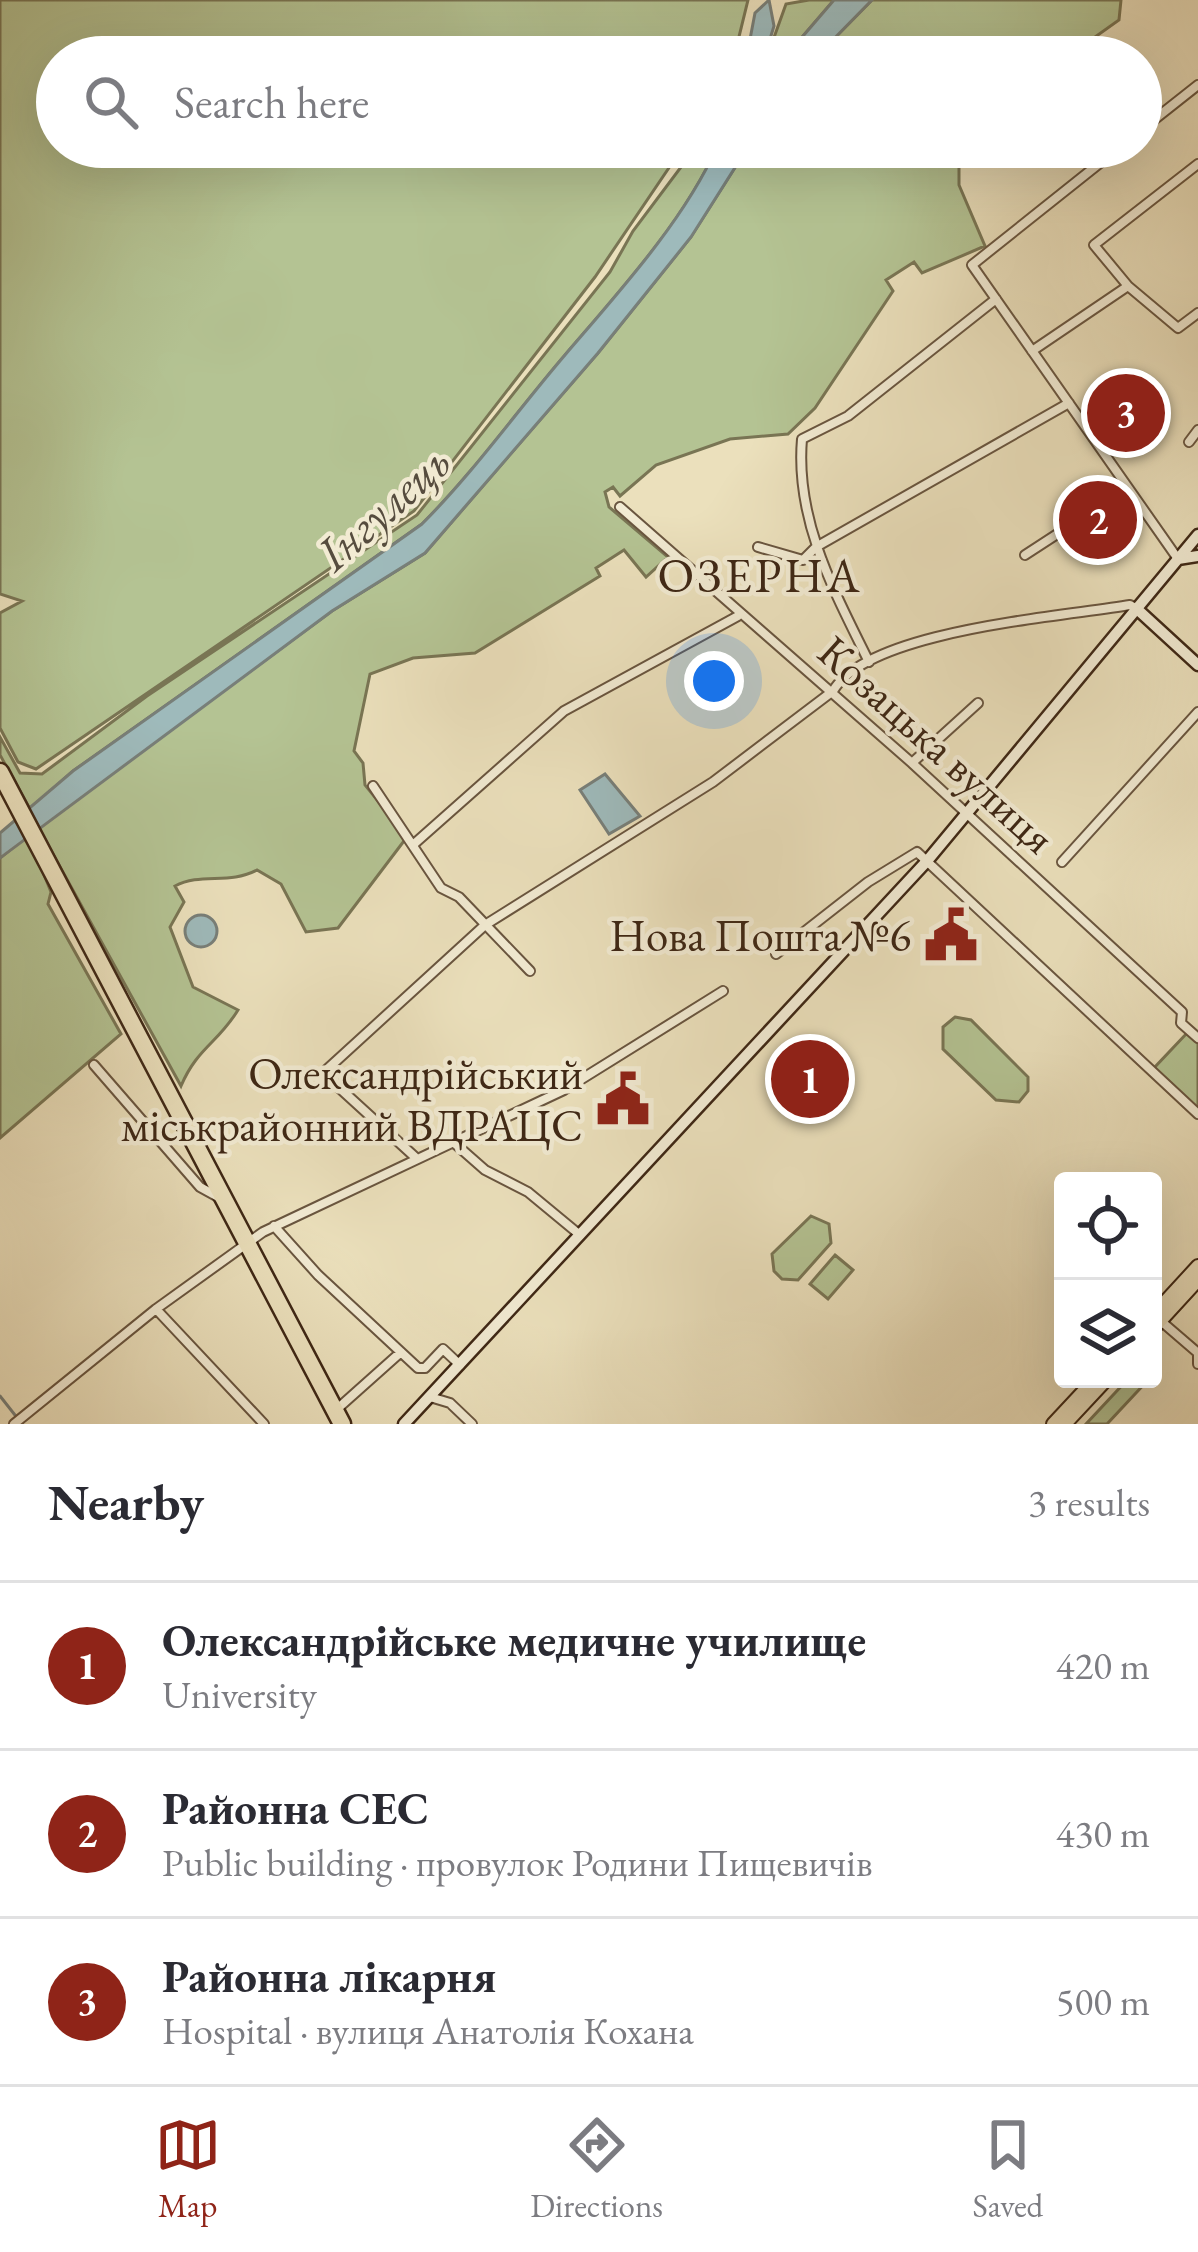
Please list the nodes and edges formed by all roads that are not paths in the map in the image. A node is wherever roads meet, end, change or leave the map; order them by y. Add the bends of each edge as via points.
1 (1198, 85) edge
2 (1162, 113) edge
3 (1198, 164) edge
4 (1094, 168) edge
5 (1128, 286) junction
6 (996, 299) junction
7 (1198, 314) edge
8 (1032, 351) junction
9 (1069, 403) junction
10 (1198, 430) edge
11 (1189, 442) dead end
12 (1128, 488) junction
13 (620, 507) dead end
14 (1198, 535) edge
15 (758, 547) dead end
16 (816, 547) junction
17 (1025, 555) dead end
18 (1198, 556) edge
19 (1178, 559) junction
20 (1137, 609) junction
21 (738, 616) junction
22 (869, 662) junction
23 (1198, 665) edge
24 (832, 691) junction
25 (978, 703) dead end
26 (1198, 712) edge
27 (912, 763) junction
28 (0, 772) edge
29 (373, 786) dead end
30 (968, 813) junction
31 (414, 844) junction
32 (926, 861) junction
33 (1062, 862) dead end
34 (485, 925) junction
35 (776, 954) dead end
36 (530, 971) dead end
37 (723, 991) dead end
38 (1198, 1039) edge
39 (94, 1065) dead end
40 (1198, 1114) edge
41 (452, 1141) junction
42 (415, 1157) junction
43 (225, 1201) junction
44 (274, 1226) junction
45 (580, 1235) junction
46 (247, 1243) junction
47 (1198, 1266) edge
48 (1198, 1280) edge
49 (156, 1309) junction
50 (1162, 1314) edge
51 (1162, 1316) edge
52 (1162, 1326) edge
53 (401, 1352) junction
54 (460, 1364) junction
55 (1198, 1364) edge
56 (1087, 1388) edge
57 (1099, 1388) edge
58 (430, 1397) junction
59 (339, 1418) edge
60 (14, 1424) edge
61 (264, 1424) edge
62 (404, 1424) edge
63 (472, 1424) edge
64 (1053, 1424) edge
65 (1065, 1424) edge

1 - 2 street
3 - 5 street via 1094,244
4 - 6 street via 972,265
5 - 7 street via 1178,328
5 - 8 street
6 - 8 street
6 - 16 street via 848,416 802,439 800,471
8 - 9 street
9 - 12 street
9 - 16 street
10 - 11 street
12 - 17 street
12 - 19 street
13 - 21 street, Козацька вулиця
14 - 19 street
15 - 16 street via 803,560
16 - 22 street
18 - 19 street
19 - 20 street
20 - 22 street via 901,645
20 - 23 street
20 - 30 street
21 - 24 street, Козацька вулиця
21 - 31 street via 563,711
22 - 24 street
24 - 27 street, Козацька вулиця
24 - 34 street via 713,782
25 - 27 street
26 - 33 street
27 - 30 street, Козацька вулиця
28 - 43 highway
29 - 31 street
30 - 32 street
30 - 38 street, Козацька вулиця via 1182,1012 1181,1023
31 - 34 street via 441,888
32 - 35 street via 913,851
32 - 40 street
32 - 45 street
34 - 36 street
34 - 42 street via 323,1073
37 - 41 street via 564,1090
39 - 43 street via 200,1187
41 - 42 street
41 - 45 street
42 - 44 street
43 - 46 highway
44 - 46 street
44 - 53 street
45 - 54 street
46 - 49 street
46 - 59 highway
47 - 50 main road
48 - 51 main road
49 - 60 street
49 - 61 street
52 - 55 street via 1198,1353
53 - 54 street via 422,1369 443,1349
53 - 59 street
54 - 58 street
56 - 64 main road
57 - 65 main road
58 - 62 street
58 - 63 street via 451,1403

